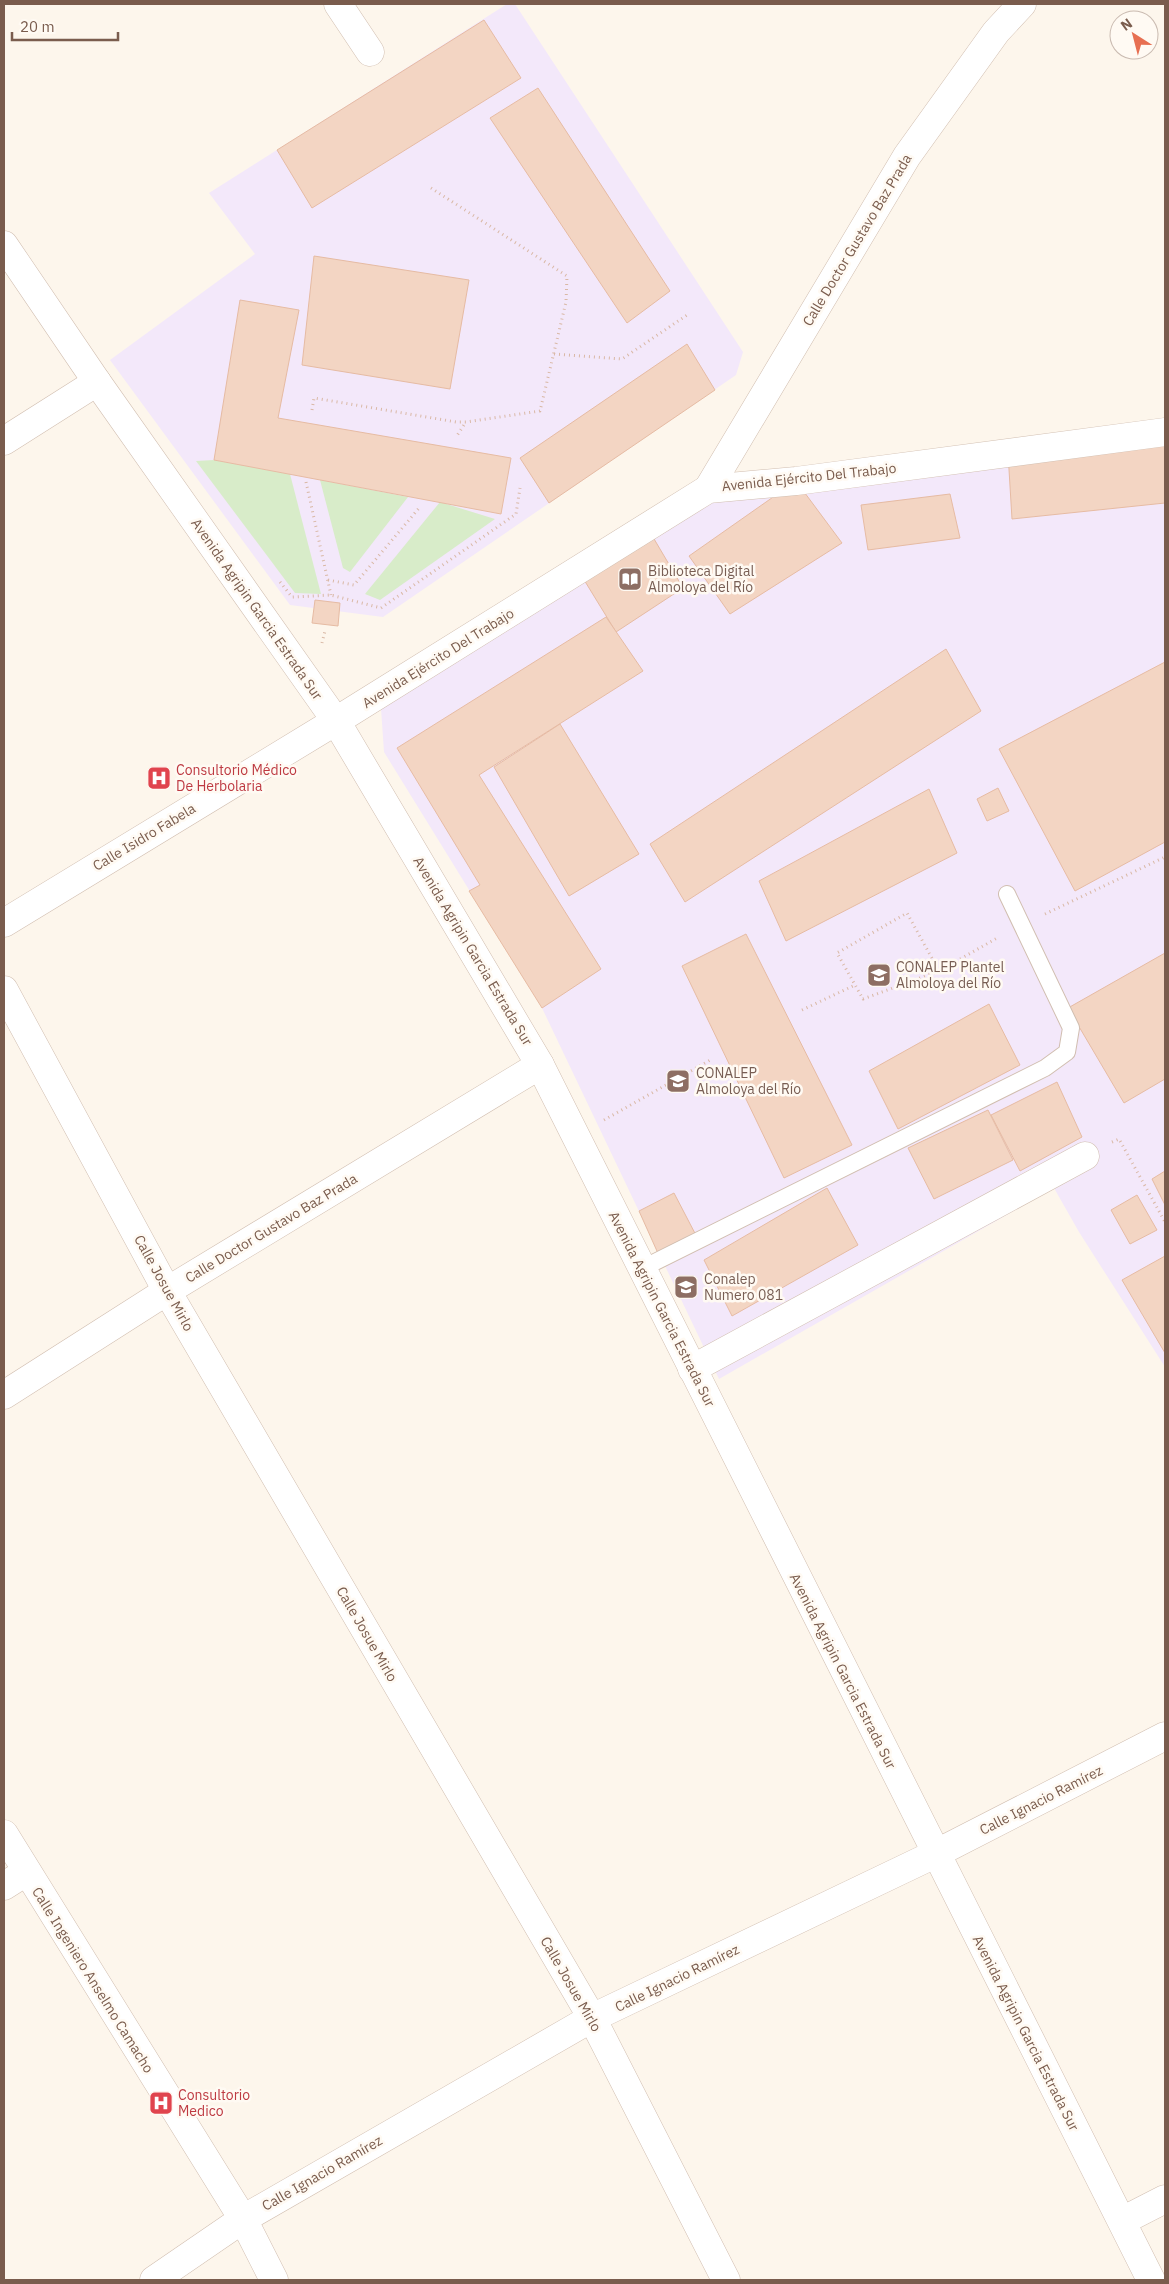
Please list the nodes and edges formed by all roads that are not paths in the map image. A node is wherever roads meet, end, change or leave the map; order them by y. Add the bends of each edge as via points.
1 (338, 4) edge
2 (1022, 4) edge
3 (370, 52) dead end
4 (4, 245) edge
5 (97, 382) junction
6 (1165, 432) edge
7 (4, 441) edge
8 (708, 489) junction
9 (336, 721) junction
10 (1007, 894) dead end
11 (4, 922) edge
12 (4, 990) edge
13 (540, 1065) junction
14 (1085, 1156) road end
15 (641, 1270) junction
16 (167, 1291) junction
17 (692, 1369) junction
18 (4, 1395) edge
19 (1165, 1736) edge
20 (4, 1834) edge
21 (935, 1854) junction
22 (15, 1879) edge
23 (592, 2018) junction
24 (1165, 2199) edge
25 (243, 2219) junction
26 (1122, 2221) junction
27 (154, 2280) edge
28 (274, 2280) edge
29 (726, 2280) edge
30 (1151, 2280) edge

1 - 3 street
2 - 8 street, Calle Doctor Gustavo Baz Prada via 996,32 907,156
4 - 5 street, Avenida Agripin Garcia Estrada Sur
5 - 7 street
5 - 9 street, Avenida Agripin Garcia Estrada Sur
6 - 8 street, Avenida Ejército Del Trabajo via 796,481
8 - 9 street, Avenida Ejército Del Trabajo
9 - 11 street, Calle Isidro Fabela
9 - 13 street, Avenida Agripin Garcia Estrada Sur
10 - 15 lane via 1071,1028 1067,1052 1044,1068
12 - 16 street, Calle Josue Mirlo
13 - 15 street, Avenida Agripin Garcia Estrada Sur
13 - 16 street, Calle Doctor Gustavo Baz Prada
14 - 17 street
15 - 17 street, Avenida Agripin Garcia Estrada Sur
16 - 18 street, Calle Doctor Gustavo Baz Prada
16 - 23 street, Calle Josue Mirlo
17 - 21 street, Avenida Agripin Garcia Estrada Sur
19 - 21 street, Calle Ignacio Ramírez
20 - 22 street, Calle Ingeniero Anselmo Camacho
21 - 23 street, Calle Ignacio Ramírez
21 - 26 street, Avenida Agripin Garcia Estrada Sur
22 - 25 street, Calle Ingeniero Anselmo Camacho
23 - 25 street, Calle Ignacio Ramírez
23 - 29 street, Calle Josue Mirlo
24 - 26 street
25 - 27 street, Calle Ignacio Ramírez
25 - 28 street, Calle Ingeniero Anselmo Camacho
26 - 30 street, Avenida Agripin Garcia Estrada Sur

